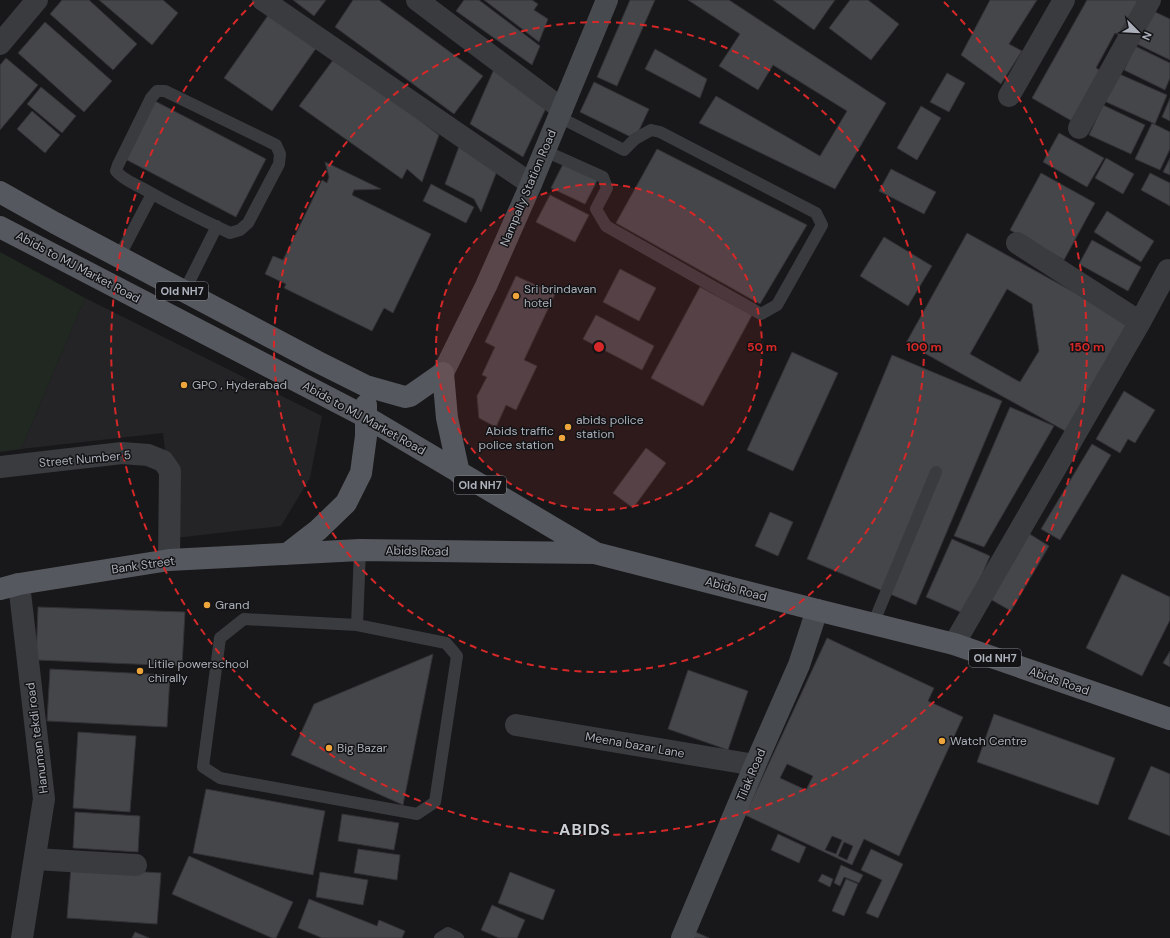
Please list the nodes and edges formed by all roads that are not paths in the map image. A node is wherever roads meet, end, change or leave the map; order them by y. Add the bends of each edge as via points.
1 (36, 0) edge
2 (263, 0) edge
3 (417, 0) edge
4 (607, 0) edge
5 (1064, 0) edge
6 (1150, 0) edge
7 (0, 44) edge
8 (1009, 96) dead end
9 (560, 113) junction
10 (1079, 128) dead end
11 (545, 151) junction
12 (531, 184) junction
13 (0, 192) edge
14 (152, 194) junction
15 (217, 226) junction
16 (0, 227) edge
17 (1017, 243) dead end
18 (119, 257) junction
19 (1168, 270) dead end
20 (184, 292) junction
21 (1140, 322) junction
22 (443, 373) junction
23 (366, 386) junction
24 (366, 417) junction
25 (0, 467) edge
26 (936, 472) dead end
27 (459, 473) junction
28 (360, 550) junction
29 (595, 553) junction
30 (287, 554) junction
31 (169, 560) junction
32 (10, 587) edge
33 (817, 610) junction
34 (357, 624) junction
35 (873, 624) junction
36 (954, 644) junction
37 (1170, 719) edge
38 (516, 725) dead end
39 (755, 766) junction
40 (35, 859) junction
41 (136, 865) dead end
42 (22, 938) edge
43 (440, 938) edge
44 (458, 938) edge
45 (682, 938) edge

1 - 7 street
2 - 12 street
3 - 9 street
4 - 9 main road, Nampally Station Road
5 - 8 street
6 - 10 street
9 - 11 main road, Nampally Station Road
9 - 11 lane via 624,150 635,139 651,130 660,132 816,213 822,225 777,305 761,314 606,226 596,209 607,188 603,177
11 - 12 main road, Nampally Station Road
12 - 22 main road, Nampally Station Road via 486,286
13 - 18 main road, Old NH7
14 - 15 lane
14 - 15 lane via 120,176 116,171 151,98 157,91 165,91 276,145 280,154 279,164 248,223 240,230 230,233
14 - 18 lane
15 - 20 lane
16 - 24 main road, Abids to MJ Market Road / Old NH7
17 - 21 street
18 - 20 main road, Old NH7
19 - 21 street
20 - 23 main road, Old NH7
21 - 36 street
22 - 23 main road via 407,397
22 - 27 main road via 447,418
23 - 24 main road
24 - 27 main road, Abids to MJ Market Road / Old NH7
24 - 30 main road via 361,473 346,503 318,530
25 - 31 street, Street Number 5 via 122,453 148,455 163,461 170,471
26 - 35 lane
27 - 29 main road, Abids to MJ Market Road / Old NH7
28 - 29 main road, Abids Road
28 - 30 main road, Abids Road
28 - 34 lane
29 - 33 main road, Abids Road / Old NH7
30 - 31 main road, Bank Street
31 - 32 main road, Bank Street
32 - 40 street, Hanuman tekdi road via 44,799
33 - 35 main road, Abids Road / Old NH7
33 - 39 main road, Tilak Road via 799,665
34 - 34 lane via 244,619 220,638 203,767 220,778 417,814 435,802 457,656 446,643
35 - 36 main road, Abids Road / Old NH7
36 - 37 main road, Abids Road / Old NH7
38 - 39 street, Meena bazar Lane
39 - 45 main road, Tilak Road
40 - 41 street
40 - 42 street, Hanuman tekdi road
43 - 44 lane via 448,933

